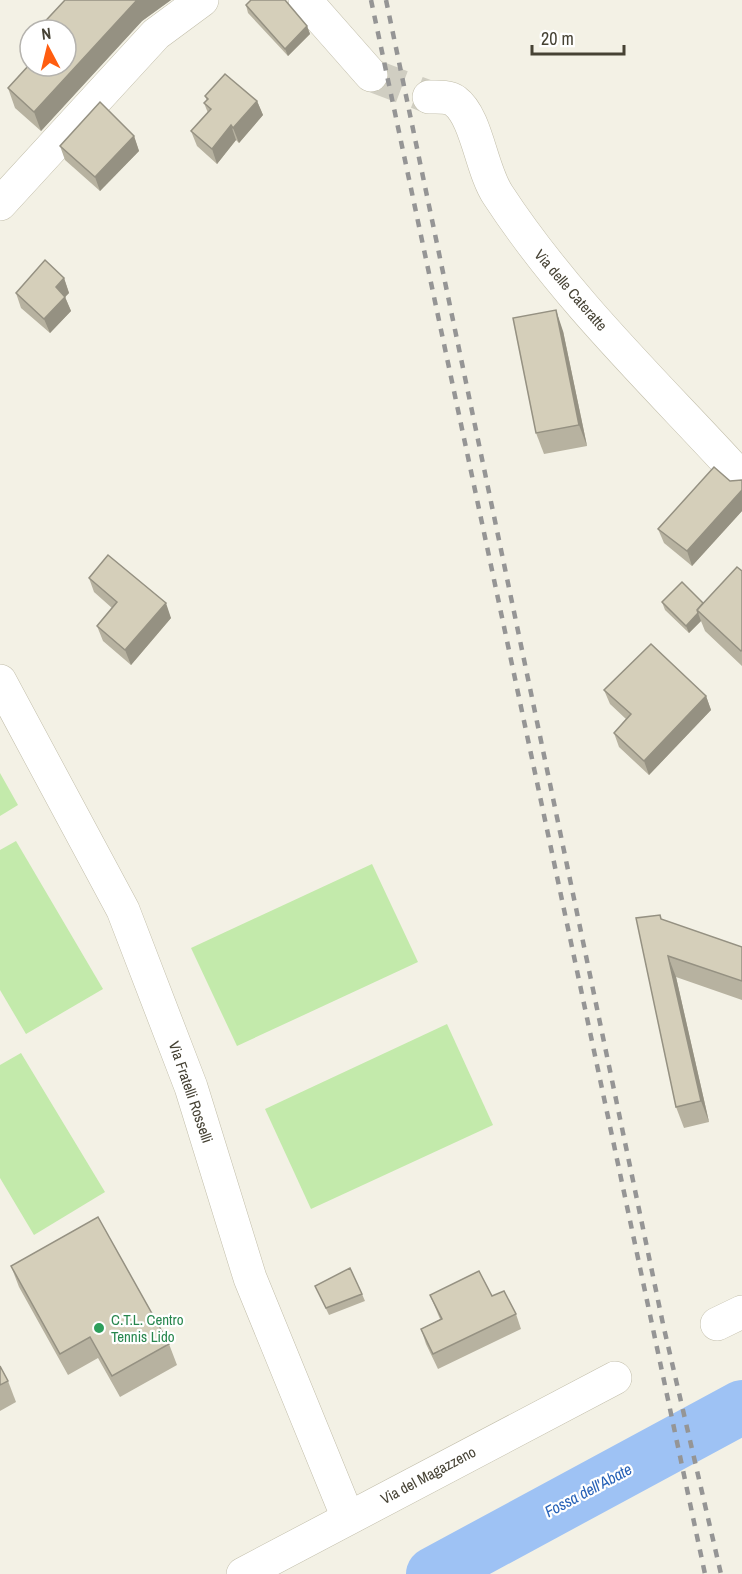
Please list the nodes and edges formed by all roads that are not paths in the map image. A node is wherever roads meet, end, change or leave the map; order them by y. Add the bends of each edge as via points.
1 (202, 0) edge
2 (305, 0) edge
3 (371, 75) tunnel mouth
4 (429, 97) tunnel mouth
5 (0, 204) edge
6 (742, 478) edge
7 (0, 681) edge
8 (615, 1378) dead end
9 (348, 1518) junction
10 (243, 1574) edge

1 - 5 street via 156,34
2 - 3 street
4 - 6 street, Via delle Cateratte via 454,99 468,114 492,186 527,240
7 - 9 street, Via Fratelli Rosselli via 123,910 191,1087 250,1278
8 - 9 street, Via del Magazzeno
9 - 10 street, Via del Magazzeno

